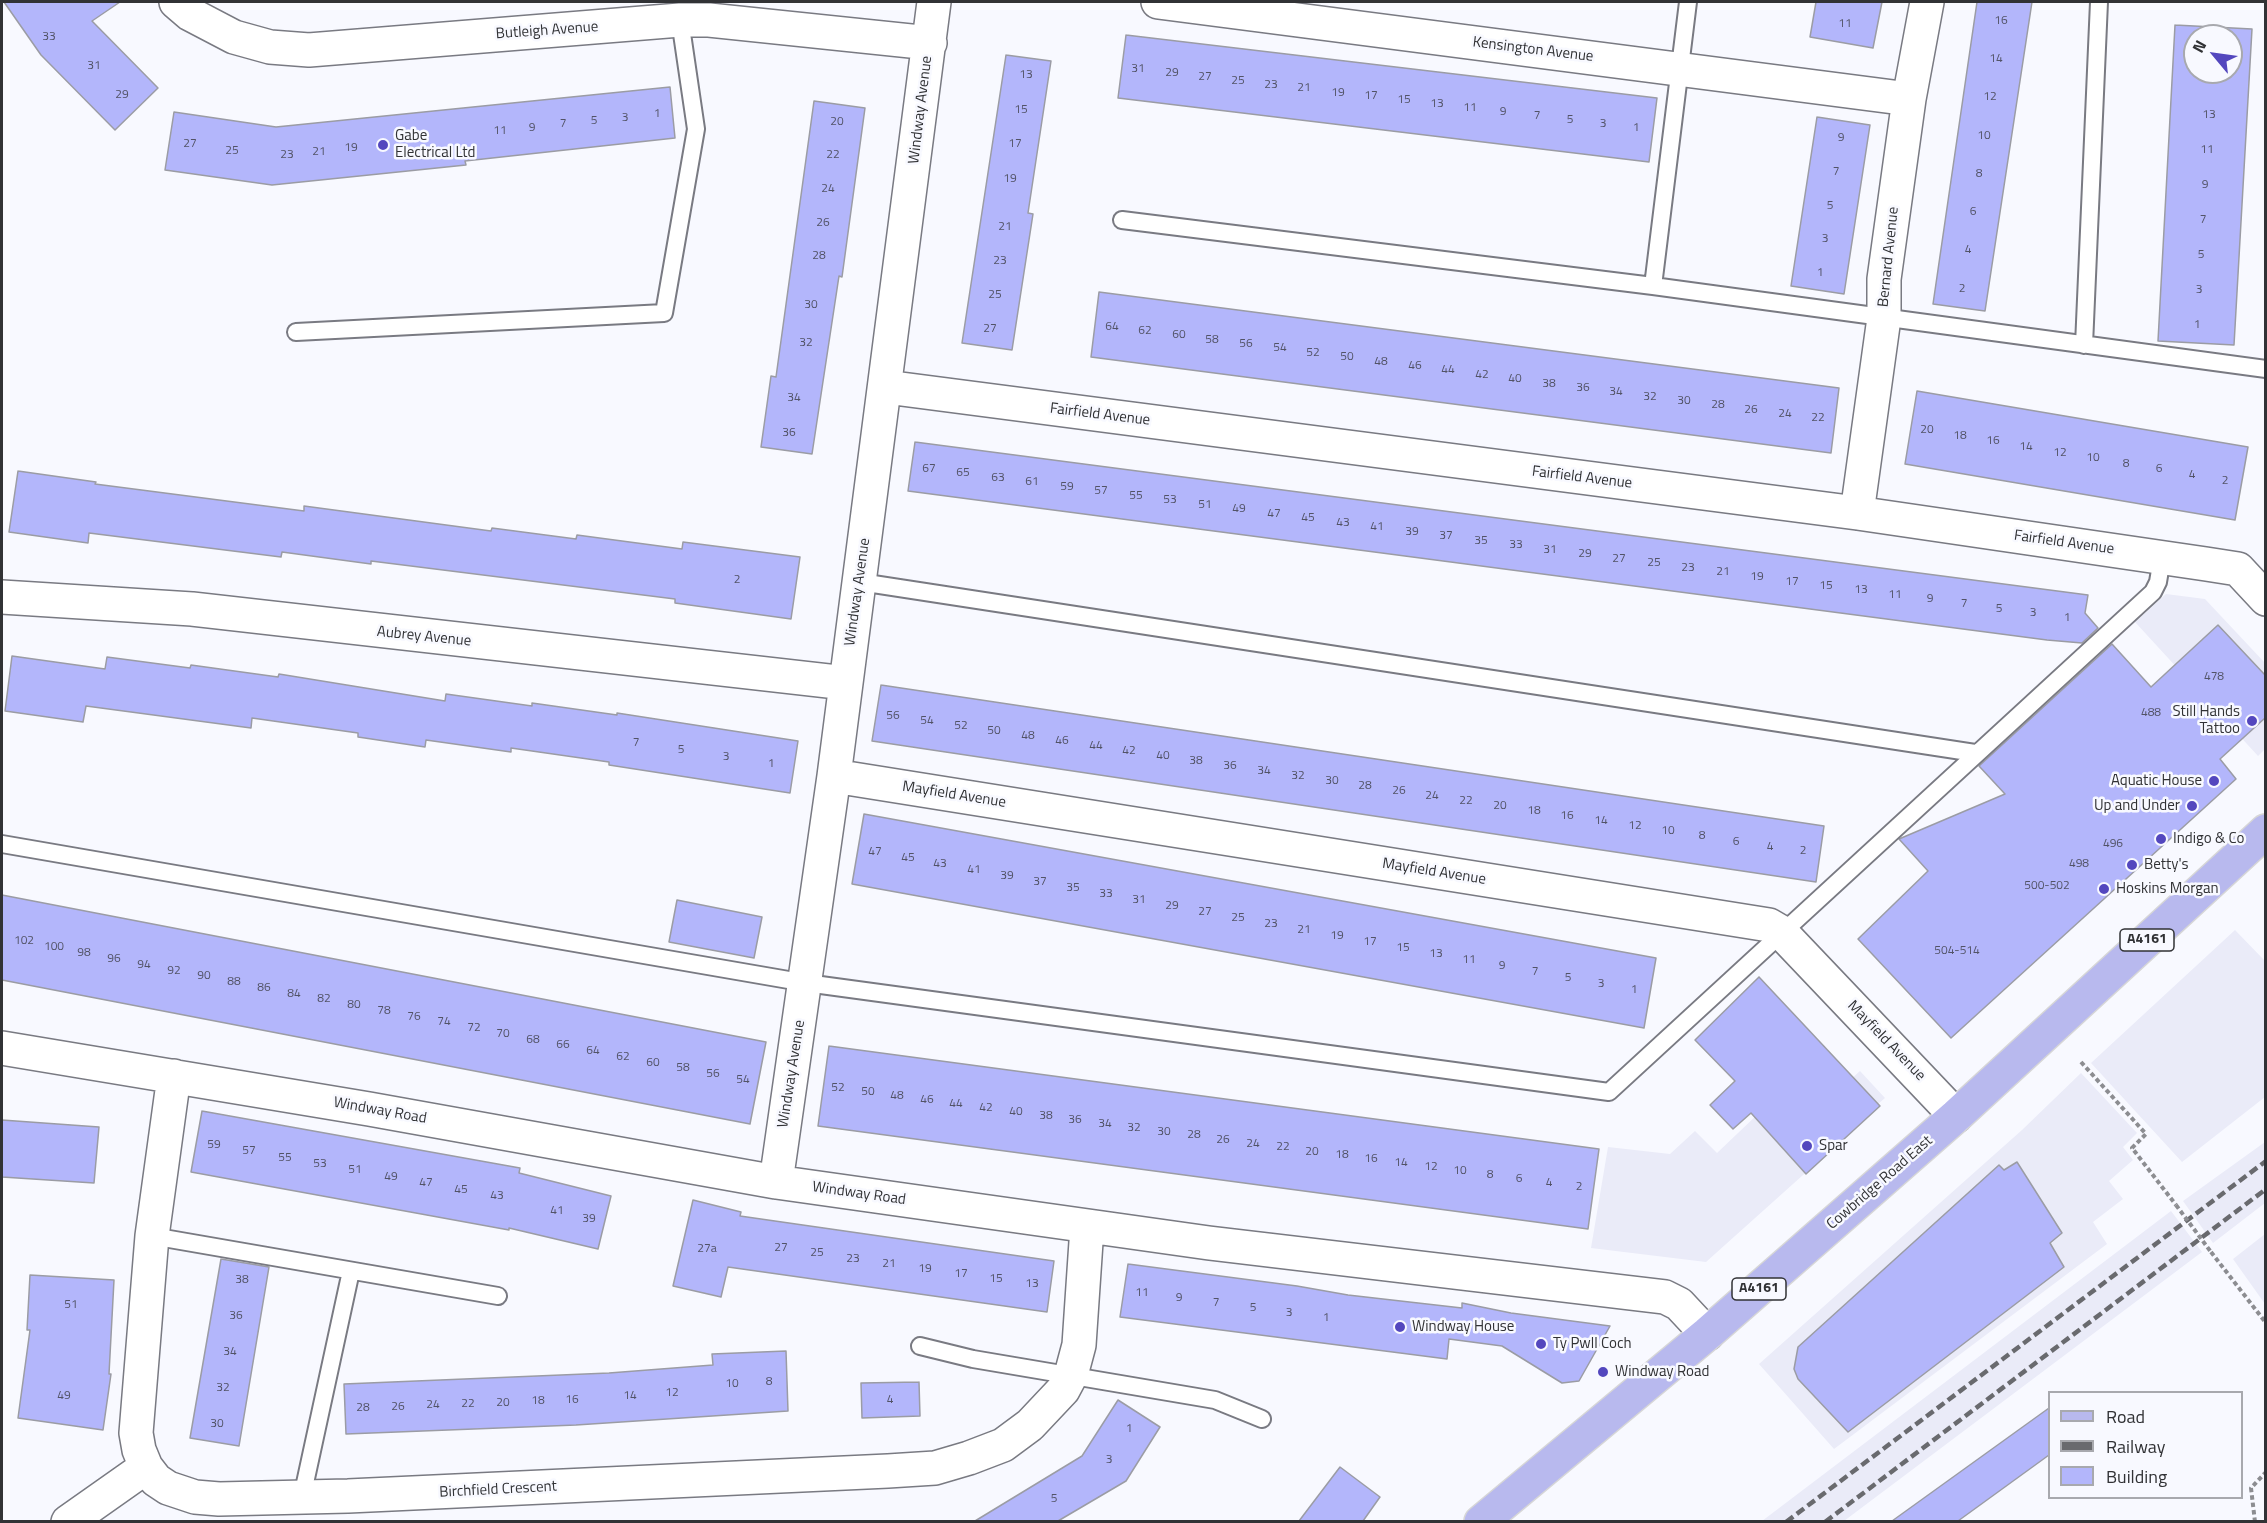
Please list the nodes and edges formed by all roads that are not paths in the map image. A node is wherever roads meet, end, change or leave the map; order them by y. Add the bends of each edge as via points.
1 (176, 2) edge
2 (934, 2) edge
3 (1158, 2) edge
4 (1688, 2) edge
5 (1927, 2) edge
6 (2098, 2) edge
7 (726, 11) edge
8 (680, 20) junction
9 (930, 43) junction
10 (1680, 69) junction
11 (1909, 99) junction
12 (1122, 220) dead end
13 (1653, 286) junction
14 (1884, 318) junction
15 (296, 332) dead end
16 (2085, 345) junction
17 (2265, 369) edge
18 (886, 387) junction
19 (1857, 513) junction
20 (2162, 558) junction
21 (860, 582) junction
22 (2, 597) edge
23 (2265, 598) edge
24 (846, 683) junction
25 (1975, 753) junction
26 (834, 776) junction
27 (2265, 831) edge
28 (2, 844) edge
29 (1781, 932) junction
30 (806, 983) junction
31 (2, 1048) edge
32 (174, 1076) junction
33 (1956, 1116) junction
34 (776, 1182) junction
35 (1088, 1227) junction
36 (152, 1236) junction
37 (351, 1270) junction
38 (498, 1296) dead end
39 (1707, 1334) junction
40 (920, 1346) dead end
41 (1071, 1375) junction
42 (1262, 1419) dead end
43 (146, 1467) junction
44 (302, 1497) junction
45 (68, 1521) edge
46 (1481, 1521) edge

1 - 8 street, Butleigh Avenue via 190,14 234,37 270,47 309,50
2 - 9 street, Windway Avenue
3 - 10 street, Kensington Avenue
4 - 10 lane
5 - 11 street, Bernard Avenue
6 - 16 lane
7 - 8 street, Butleigh Avenue
7 - 9 street, Butleigh Avenue
8 - 15 lane via 696,129 664,313
9 - 18 street, Windway Avenue
10 - 11 street, Kensington Avenue
10 - 13 lane
11 - 14 street, Bernard Avenue via 1884,279
12 - 13 lane
13 - 14 lane
14 - 16 lane
14 - 19 street, Bernard Avenue
16 - 17 lane
18 - 19 street, Fairfield Avenue
18 - 21 street, Windway Avenue
19 - 20 street, Fairfield Avenue
20 - 23 street, Fairfield Avenue via 2238,570
20 - 25 lane via 2152,592
21 - 24 street, Windway Avenue
21 - 25 lane
22 - 24 street, Aubrey Avenue via 192,609
24 - 26 street, Windway Avenue
25 - 29 lane
26 - 29 street, Mayfield Avenue via 1769,925
26 - 30 street, Windway Avenue
27 - 33 main road, Cowbridge Road East / A4161
28 - 30 lane
29 - 30 lane via 1609,1092
29 - 33 street, Mayfield Avenue
30 - 34 street, Windway Avenue
31 - 32 street, Windway Road
32 - 34 street, Windway Road
32 - 36 street, Birchfield Crescent
33 - 39 main road, Cowbridge Road East / A4161
34 - 35 street, Windway Road
35 - 39 street, Windway Road via 1665,1297 1678,1304
35 - 41 street, Birchfield Crescent via 1079,1345
36 - 37 lane
36 - 43 street, Birchfield Crescent via 136,1433
37 - 38 lane
37 - 44 lane
39 - 46 main road, Cowbridge Road East / A4161
40 - 41 lane
41 - 42 lane via 1215,1400
41 - 44 street, Birchfield Crescent via 1051,1405 1003,1445 935,1468
43 - 44 street, Birchfield Crescent via 168,1488 195,1497
43 - 45 street

